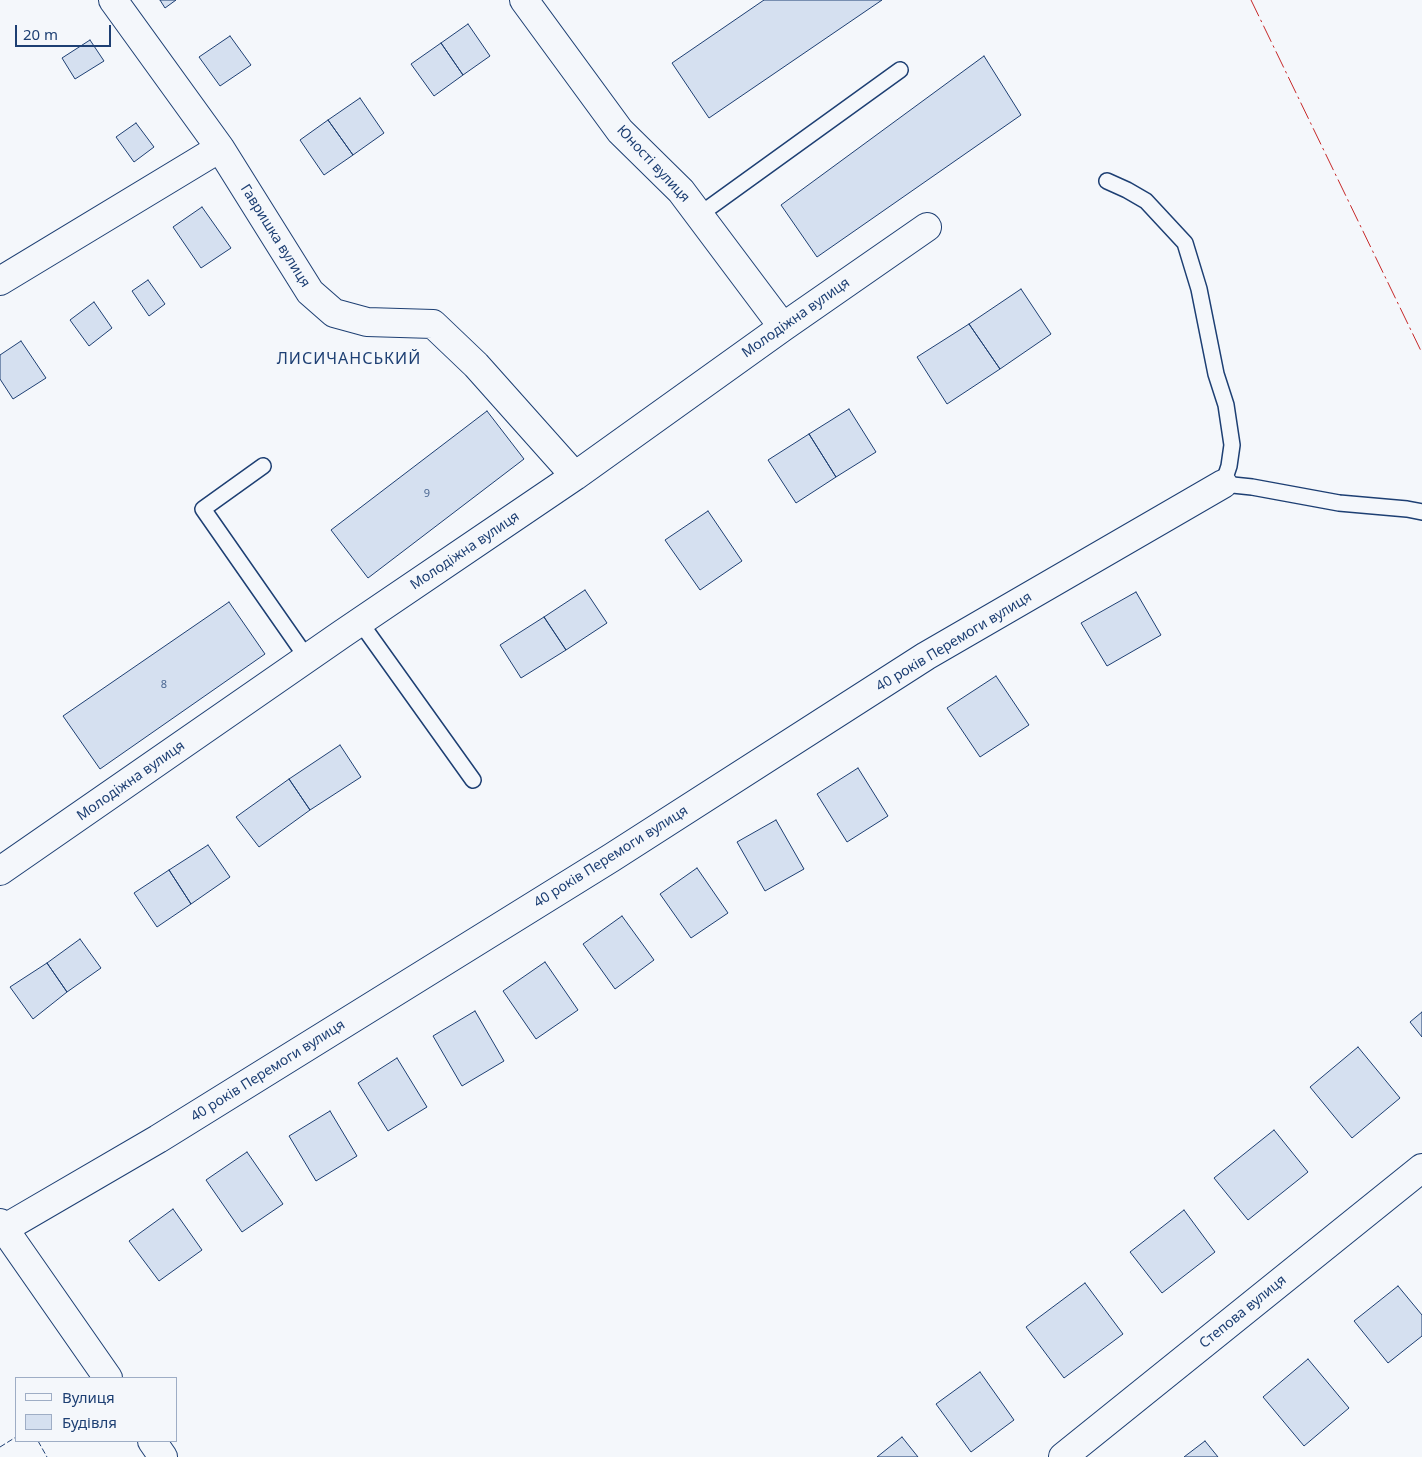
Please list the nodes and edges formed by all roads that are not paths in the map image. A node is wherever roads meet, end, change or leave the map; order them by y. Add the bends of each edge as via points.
1 (113, 0) edge
2 (524, 0) edge
3 (900, 70) dead end
4 (220, 148) junction
5 (1107, 181) dead end
6 (699, 215) junction
7 (927, 227) dead end
8 (0, 281) edge
9 (783, 327) junction
10 (263, 466) dead end
11 (575, 476) junction
12 (1223, 484) junction
13 (1422, 512) edge
14 (360, 622) junction
15 (307, 658) junction
16 (473, 780) dead end
17 (0, 871) edge
18 (1422, 1168) edge
19 (1, 1228) edge
20 (107, 1377) edge
21 (153, 1442) edge
22 (163, 1457) edge
23 (1063, 1457) edge

1 - 4 street, Гавришка вулиця
2 - 6 street, Юності вулиця via 620,131 681,191
3 - 6 lane
4 - 8 street
4 - 11 street, Гавришка вулиця via 310,292 334,313 359,320 433,324 476,365
5 - 12 lane via 1146,201 1185,243 1226,405 1232,445
6 - 9 street, Юності вулиця
7 - 9 street, Молодіжна вулиця
9 - 11 street, Молодіжна вулиця
10 - 15 lane via 202,509
11 - 14 street, Молодіжна вулиця
12 - 13 lane via 1339,503
12 - 19 street, 40 років Перемоги вулиця via 926,656 594,869 158,1139
14 - 15 street, Молодіжна вулиця
14 - 16 lane
15 - 17 street, Молодіжна вулиця
18 - 23 street, Степова вулиця
19 - 20 street
21 - 22 street

